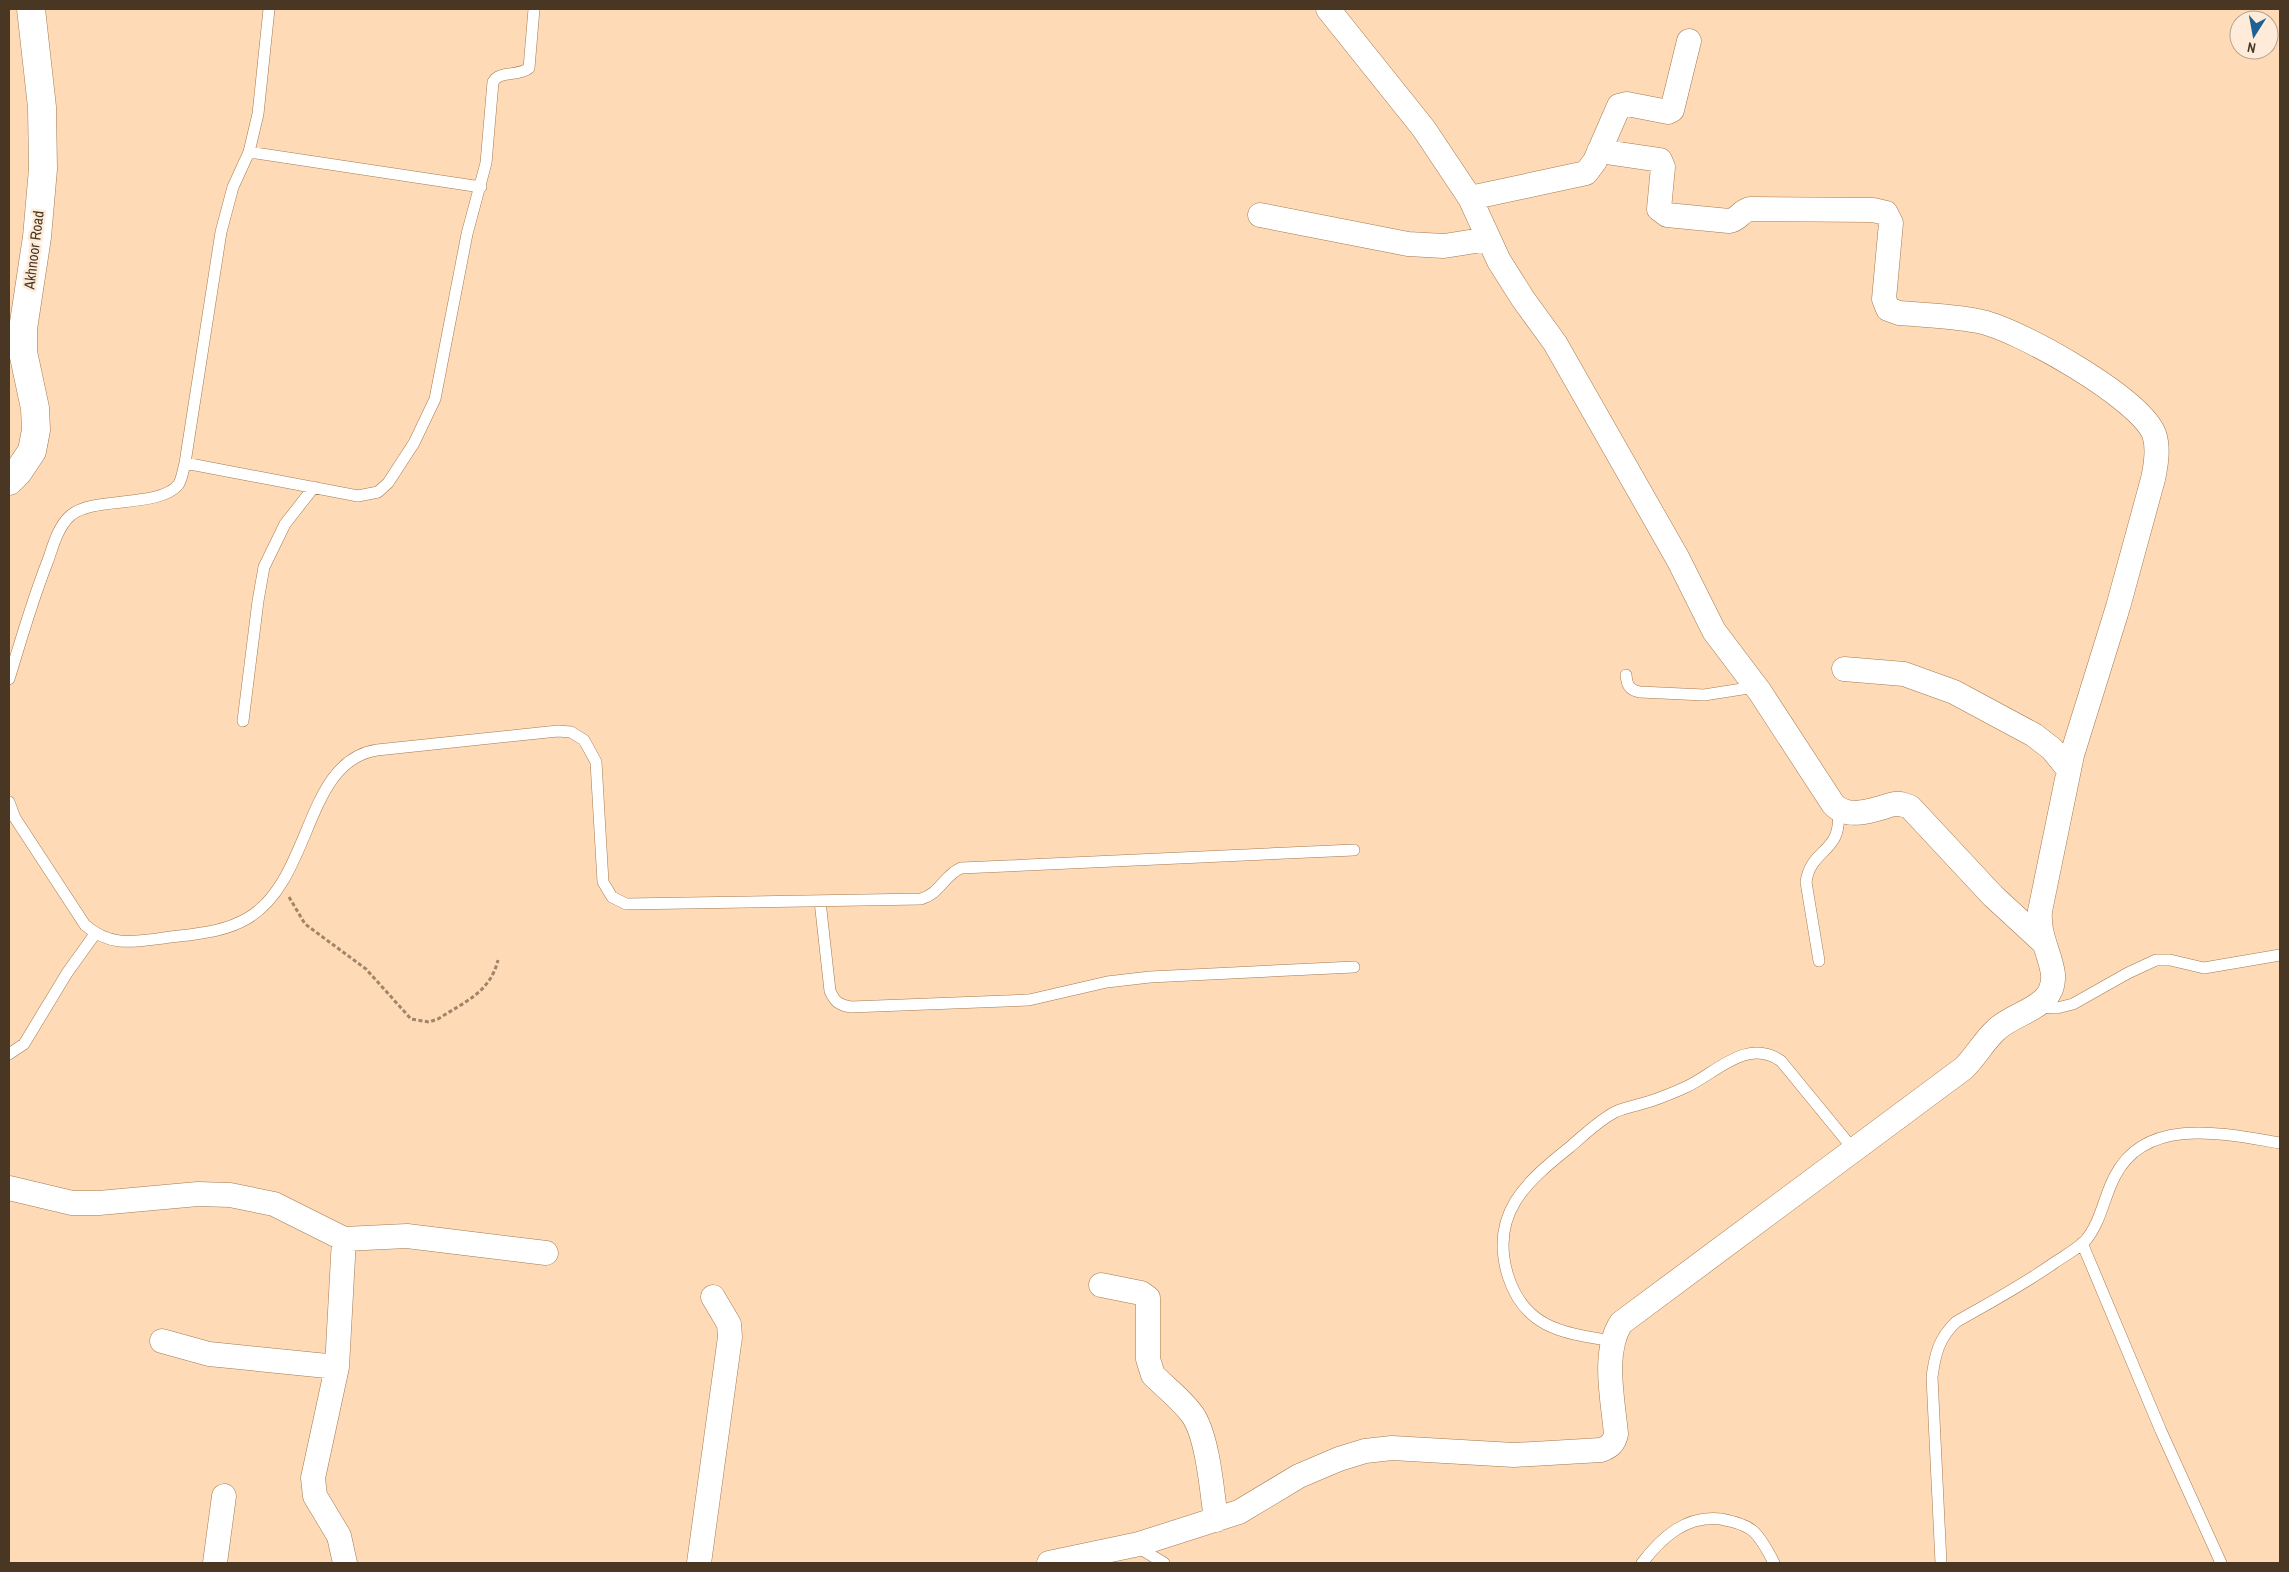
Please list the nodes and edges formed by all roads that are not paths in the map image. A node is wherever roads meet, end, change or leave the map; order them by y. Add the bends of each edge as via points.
1 (31, 9) edge
2 (269, 9) edge
3 (534, 9) edge
4 (1328, 9) edge
5 (1689, 41) dead end
6 (1600, 151) junction
7 (249, 152) junction
8 (481, 187) junction
9 (1470, 198) junction
10 (1260, 215) dead end
11 (1488, 239) junction
12 (185, 463) junction
13 (9, 481) edge
14 (314, 487) junction
15 (1844, 670) dead end
16 (1626, 675) dead end
17 (9, 679) edge
18 (1755, 687) junction
19 (243, 721) dead end
20 (2069, 770) junction
21 (9, 802) edge
22 (1838, 810) junction
23 (1354, 850) dead end
24 (820, 902) junction
25 (96, 934) junction
26 (2043, 942) junction
27 (2280, 955) edge
28 (1819, 961) dead end
29 (1354, 968) dead end
30 (2036, 1007) junction
31 (9, 1054) edge
32 (2280, 1143) edge
33 (1854, 1150) junction
34 (9, 1188) edge
35 (344, 1239) junction
36 (2082, 1243) junction
37 (546, 1253) dead end
38 (1101, 1285) dead end
39 (713, 1297) dead end
40 (162, 1341) dead end
41 (1612, 1341) junction
42 (337, 1367) junction
43 (224, 1496) dead end
44 (1216, 1520) junction
45 (1134, 1545) junction
46 (215, 1563) edge
47 (346, 1563) edge
48 (699, 1563) edge
49 (1049, 1563) edge
50 (1164, 1563) edge
51 (1642, 1563) edge
52 (1774, 1563) edge
53 (1941, 1563) edge
54 (2221, 1563) edge

1 - 13 highway, Akhnoor Road via 42,107 43,169 23,352 35,408 36,430 32,451
2 - 7 lane via 258,114
3 - 8 lane via 528,68 521,73 500,76 493,82
4 - 9 street via 1424,129
5 - 6 street via 1672,110 1668,112 1627,104 1619,106
6 - 9 street via 1590,169 1579,175
6 - 20 street via 1660,160 1663,167 1659,209 1667,215 1729,221 1735,220 1743,210 1750,209 1873,210 1886,213 1891,223 1884,299 1888,309 1899,313 1978,321 2024,337 2096,380 2144,417 2154,435 2156,464 2118,607 2086,704
7 - 8 lane
7 - 12 lane via 233,187 221,232
8 - 14 lane via 467,234 439,386 422,428 388,483 378,492 358,496
9 - 11 street
10 - 11 street via 1408,244 1444,246
11 - 18 street via 1499,261 1555,343 1678,559 1714,631
12 - 14 lane
12 - 17 lane via 180,484 171,491 87,508 72,515 63,525 36,592
14 - 19 lane via 286,524 264,568
15 - 20 street via 1904,674 1954,692 2034,735 2052,749
16 - 18 lane via 1628,686 1640,692 1704,695
18 - 22 street
20 - 26 street via 2040,911
21 - 25 lane via 15,818 73,910
22 - 26 street via 1848,814 1894,804 1910,807 1993,896
22 - 28 lane via 1838,832 1830,846 1813,862 1806,882
23 - 24 lane via 961,868 952,872 934,894 921,899
24 - 25 lane via 635,905 618,902 603,882 596,762 584,740 572,732 558,730 361,753 351,758 326,787 282,883 264,906 250,917 212,932 133,942 106,939
24 - 29 lane via 830,990 840,1005 851,1008 1029,1000 1106,982 1150,976
25 - 31 lane via 67,973 24,1044
26 - 30 street via 2052,982 2045,1000
27 - 30 lane via 2204,968 2156,960 2072,1004 2057,1008
30 - 33 street via 2003,1023 1964,1068
32 - 36 lane via 2198,1133 2156,1138 2145,1143 2136,1148 2115,1176 2092,1231
33 - 41 street via 1628,1317
33 - 41 lane via 1781,1061 1765,1053 1746,1053 1681,1090 1616,1112 1599,1123 1530,1181 1506,1221 1504,1257 1512,1287 1532,1317 1559,1331
34 - 35 street via 72,1203 198,1194 230,1195 274,1204
35 - 37 street via 407,1236
35 - 42 street
36 - 53 lane via 2035,1276 1956,1322 1940,1341 1932,1376
36 - 54 lane
38 - 44 street via 1141,1293 1148,1298 1150,1368 1153,1375 1192,1413 1198,1424
39 - 48 street via 729,1324 730,1337
40 - 42 street via 209,1354
41 - 44 street via 1610,1356 1616,1434 1608,1447 1522,1455 1392,1448 1365,1451 1299,1476 1262,1500
42 - 47 street via 316,1459 314,1486 318,1502 339,1536
43 - 46 street
44 - 45 street
45 - 49 street
45 - 50 lane
51 - 52 lane via 1667,1535 1689,1522 1714,1519 1732,1521 1753,1531

